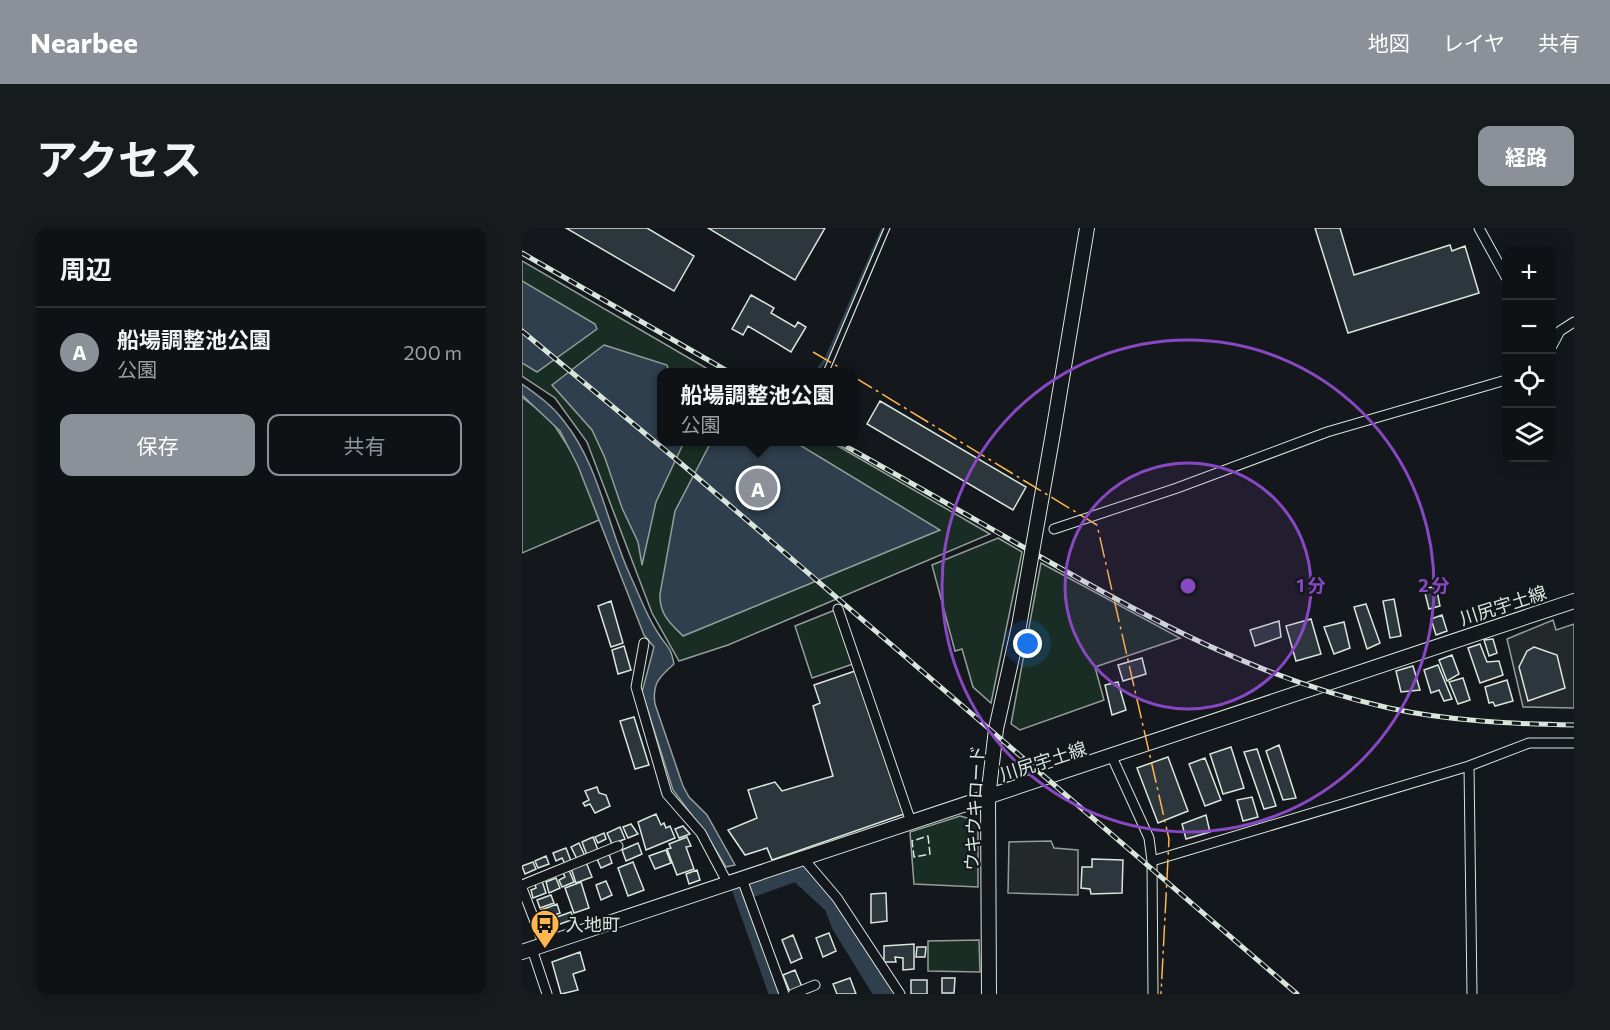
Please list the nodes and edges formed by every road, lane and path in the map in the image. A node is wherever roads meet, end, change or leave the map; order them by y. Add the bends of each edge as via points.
1 (887, 228) edge
2 (1087, 228) edge
3 (1479, 228) edge
4 (1502, 270) edge
5 (1574, 322) edge
6 (1556, 338) edge
7 (828, 368) edge
8 (1502, 381) edge
9 (1054, 529) dead end
10 (1574, 601) edge
11 (838, 609) dead end
12 (644, 643) dead end
13 (1574, 743) edge
14 (1112, 757) junction
15 (1469, 766) junction
16 (988, 798) junction
17 (911, 822) junction
18 (618, 846) dead end
19 (803, 858) junction
20 (1152, 861) junction
21 (742, 879) junction
22 (727, 882) junction
23 (522, 887) edge
24 (533, 949) edge
25 (815, 986) dead end
26 (547, 994) edge
27 (784, 994) edge
28 (793, 994) edge
29 (900, 994) edge
30 (988, 994) edge
31 (1153, 994) edge
32 (1472, 994) edge

1 - 7 lane
2 - 16 main road, ウキウキロード, bridge via 1019,626 996,729
3 - 4 street
5 - 6 street
8 - 9 street via 1327,432
10 - 14 main road, 川尻宇土線
11 - 17 street
12 - 22 street via 636,687 667,794 701,833
13 - 15 street via 1529,743
14 - 16 main road, 川尻宇土線
14 - 20 street via 1149,838
15 - 20 street
15 - 32 street
16 - 17 main road, 川尻宇土線
16 - 30 main road, ウキウキロード
17 - 19 main road, 川尻宇土線
18 - 23 street
19 - 21 main road, 川尻宇土線
19 - 29 street via 837,898
20 - 31 street
21 - 22 main road, 川尻宇土線
21 - 27 street
22 - 24 main road, 川尻宇土線
23 - 24 street
24 - 26 street
25 - 28 street

